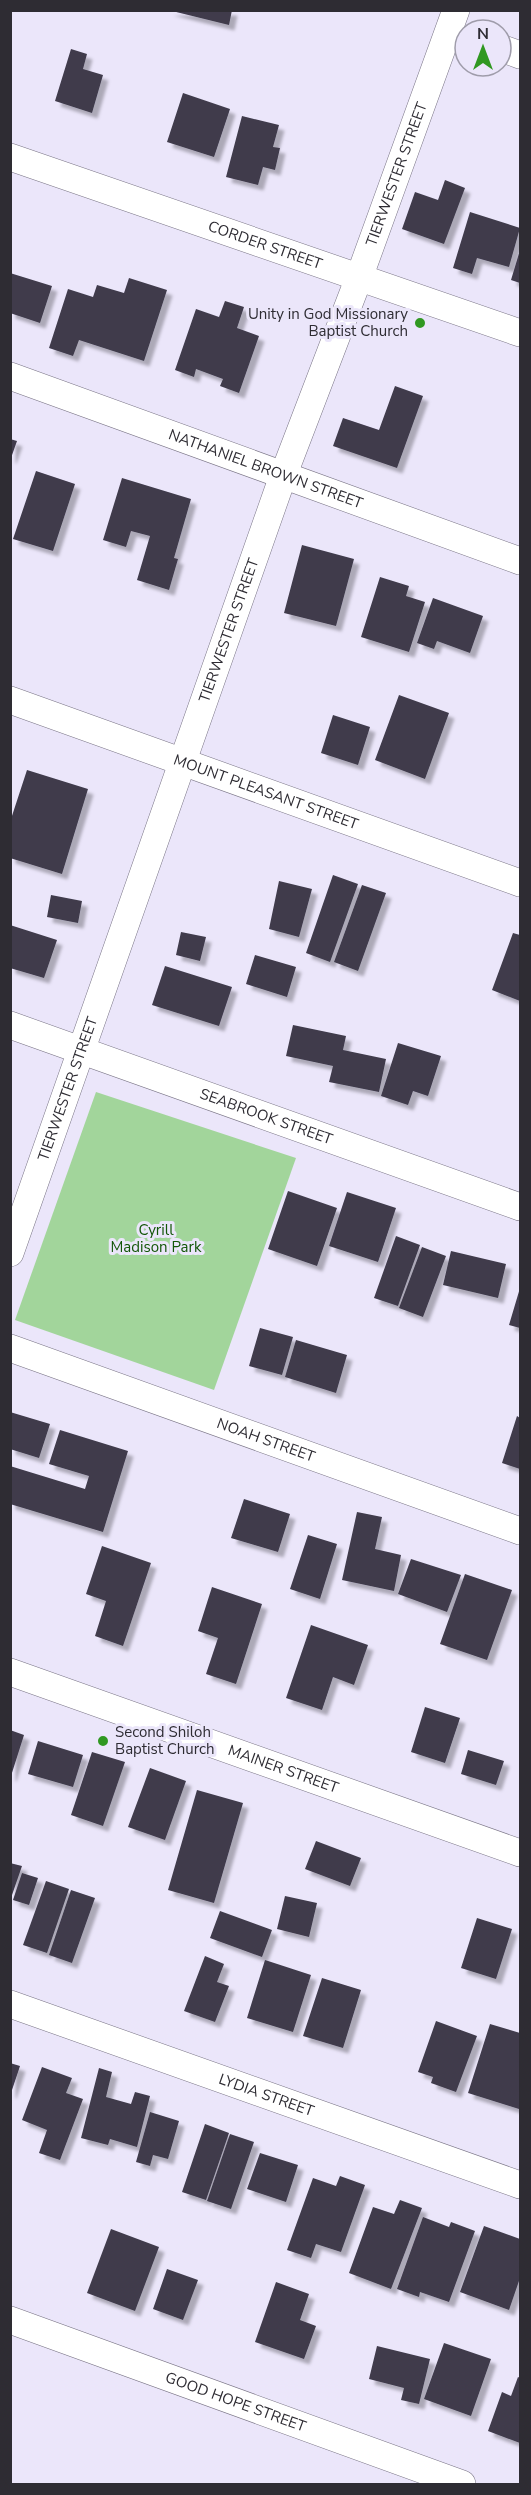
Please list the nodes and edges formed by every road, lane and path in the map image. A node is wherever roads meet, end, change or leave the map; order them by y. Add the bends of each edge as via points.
1 (453, 34) edge
2 (10, 157) edge
3 (360, 276) junction
4 (520, 333) edge
5 (10, 376) edge
6 (283, 476) junction
7 (520, 561) edge
8 (10, 700) edge
9 (182, 761) junction
10 (520, 883) edge
11 (10, 1025) edge
12 (83, 1050) junction
13 (520, 1207) edge
14 (10, 1252) edge
15 (10, 1348) edge
16 (520, 1531) edge
17 (10, 1672) edge
18 (520, 1853) edge
19 (10, 2004) edge
20 (520, 2186) edge
21 (10, 2320) edge
22 (462, 2484) edge

1 - 3 street, TIERWESTER STREET
2 - 3 street, CORDER STREET
3 - 4 street, CORDER STREET
3 - 6 street, TIERWESTER STREET
5 - 6 street, NATHANIEL BROWN STREET
6 - 7 street, NATHANIEL BROWN STREET
6 - 9 street, TIERWESTER STREET
8 - 9 street, MOUNT PLEASANT STREET
9 - 10 street, MOUNT PLEASANT STREET
9 - 12 street, TIERWESTER STREET
11 - 12 street, SEABROOK STREET
12 - 13 street, SEABROOK STREET
12 - 14 street, TIERWESTER STREET
15 - 16 street, NOAH STREET
17 - 18 street, MAINER STREET
19 - 20 street, LYDIA STREET
21 - 22 street, GOOD HOPE STREET

